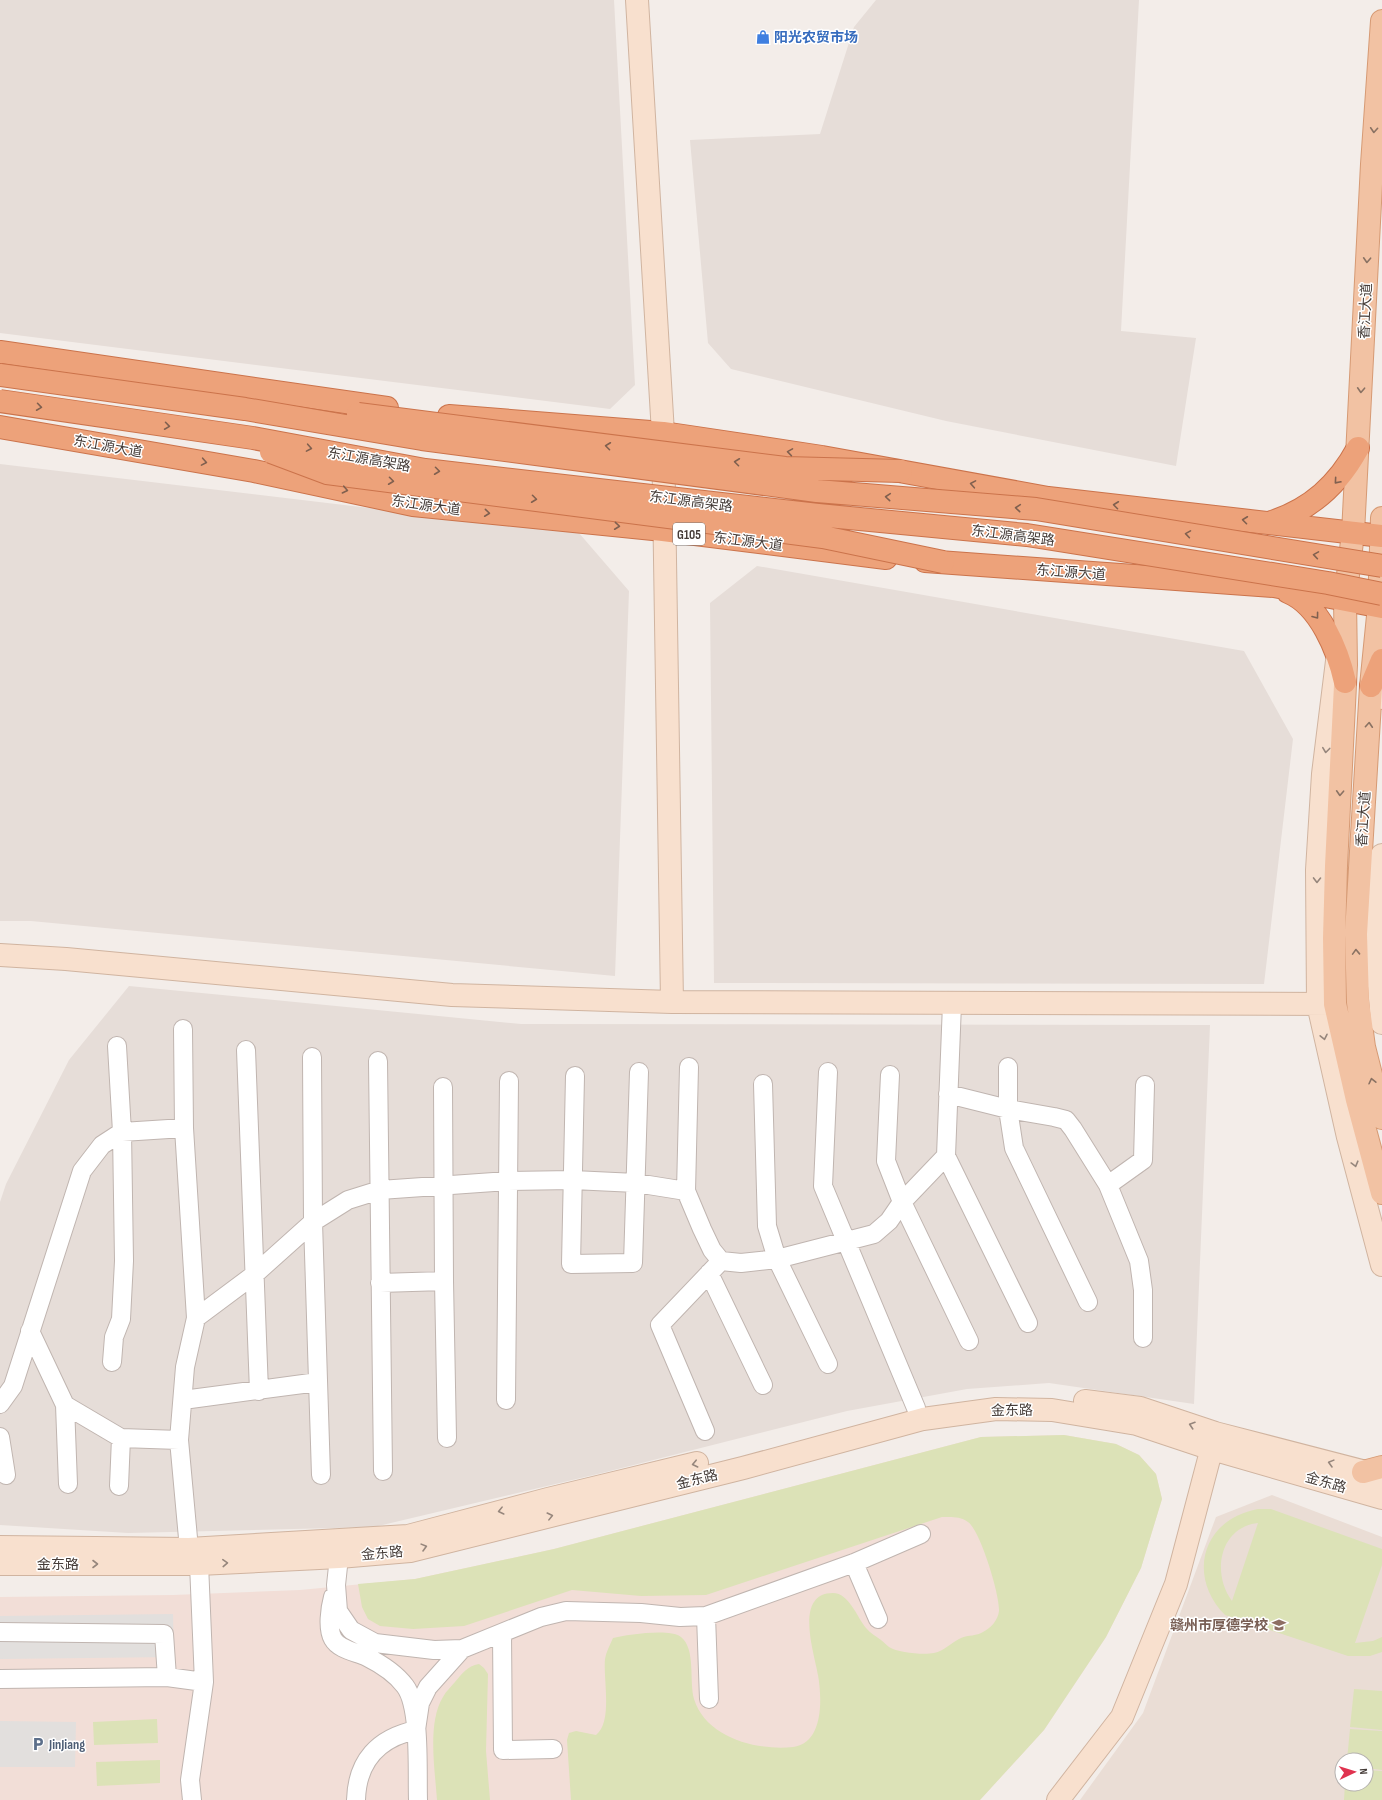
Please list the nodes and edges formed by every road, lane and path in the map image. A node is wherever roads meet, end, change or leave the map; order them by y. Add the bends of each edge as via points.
1 (638, 0) edge
2 (1382, 21) edge
3 (0, 352) edge
4 (0, 375) edge
5 (0, 401) edge
6 (245, 409) junction
7 (0, 427) edge
8 (219, 433) junction
9 (663, 433) junction
10 (1358, 448) junction
11 (901, 471) junction
12 (1268, 523) junction
13 (663, 530) junction
14 (1382, 530) edge
15 (1353, 533) junction
16 (943, 562) junction
17 (1382, 566) edge
18 (1274, 586) junction
19 (1345, 600) junction
20 (1381, 602) edge
21 (1338, 656) junction
22 (1381, 661) edge
23 (1345, 682) junction
24 (1377, 692) edge
25 (1382, 855) edge
26 (0, 955) edge
27 (672, 1002) junction
28 (952, 1004) junction
29 (1326, 1004) junction
30 (1382, 1023) edge
31 (183, 1029) dead end
32 (117, 1046) dead end
33 (246, 1050) dead end
34 (312, 1057) dead end
35 (378, 1061) dead end
36 (689, 1067) dead end
37 (1008, 1067) dead end
38 (639, 1072) dead end
39 (828, 1072) dead end
40 (890, 1075) dead end
41 (575, 1076) dead end
42 (510, 1081) dead end
43 (763, 1084) dead end
44 (1145, 1085) dead end
45 (443, 1087) dead end
46 (948, 1094) junction
47 (1008, 1109) junction
48 (1382, 1118) edge
49 (184, 1128) junction
50 (122, 1132) junction
51 (946, 1156) junction
52 (508, 1180) junction
53 (573, 1180) junction
54 (636, 1184) junction
55 (1108, 1185) junction
56 (443, 1187) junction
57 (380, 1190) junction
58 (686, 1191) junction
59 (1382, 1193) edge
60 (902, 1202) junction
61 (313, 1222) junction
62 (847, 1242) junction
63 (777, 1259) junction
64 (1382, 1265) edge
65 (715, 1267) junction
66 (255, 1274) junction
67 (444, 1281) junction
68 (380, 1283) junction
69 (1088, 1302) dead end
70 (196, 1318) junction
71 (1028, 1323) dead end
72 (30, 1331) junction
73 (1143, 1338) dead end
74 (969, 1341) dead end
75 (112, 1362) dead end
76 (828, 1364) dead end
77 (318, 1382) junction
78 (763, 1386) dead end
79 (259, 1391) junction
80 (182, 1400) junction
81 (506, 1400) dead end
82 (0, 1404) edge
83 (65, 1405) junction
84 (916, 1408) junction
85 (705, 1431) dead end
86 (0, 1437) edge
87 (122, 1438) junction
88 (447, 1438) dead end
89 (179, 1440) junction
90 (1214, 1441) junction
91 (383, 1471) dead end
92 (6, 1475) dead end
93 (321, 1475) dead end
94 (68, 1484) dead end
95 (1378, 1485) edge
96 (120, 1486) dead end
97 (921, 1534) dead end
98 (0, 1547) edge
99 (194, 1557) junction
100 (339, 1557) junction
101 (854, 1563) junction
102 (0, 1564) edge
103 (336, 1584) junction
104 (706, 1616) junction
105 (878, 1619) dead end
106 (0, 1632) edge
107 (502, 1634) junction
108 (462, 1649) junction
109 (167, 1676) junction
110 (0, 1679) edge
111 (204, 1682) junction
112 (709, 1699) dead end
113 (416, 1730) junction
114 (553, 1749) dead end
115 (192, 1800) edge
116 (356, 1800) edge
117 (418, 1800) edge
118 (1058, 1800) edge

1 - 9 street
2 -> 10 main road, 香江大道
3 - 9 highway via 433,415
4 - 6 highway, 东江源高架路, bridge
5 -> 8 highway, 东江源高架路, bridge
11 -> 6 highway, bridge via 784,468 356,413
17 -> 6 highway, 东江源高架路, bridge via 1036,509 817,491 422,439
7 -> 13 highway, 东江源大道 / G105 via 254,471 413,505
8 -> 16 highway, bridge via 328,472 823,537
8 -> 20 highway, 东江源高架路, bridge via 425,470 810,514 1027,535 1328,583
11 -> 9 highway
9 - 13 street
10 -> 12 highway via 1342,474 1322,496 1296,512
10 - 15 main road, 香江大道
12 -> 11 highway via 1048,498
12 - 15 highway
13 - 16 highway, 东江源大道 / G105 via 867,557
13 - 27 street
14 - 15 highway
14 - 20 main road, 香江大道
15 - 19 main road, 香江大道
16 - 18 highway, 东江源大道 / G105
18 - 19 highway, 东江源大道 / G105
18 -> 21 highway via 1299,598 1311,610 1329,636
19 - 20 highway, 东江源大道 / G105
19 - 21 street
19 - 23 main road, 香江大道
20 - 22 street
20 - 24 main road, 香江大道
21 - 23 highway
21 -> 29 street via 1324,774 1317,870
22 - 24 highway
23 -> 29 main road, 香江大道 via 1334,938
48 -> 24 main road, 香江大道 via 1364,1047 1358,1002 1356,934
25 - 30 street via 1375,936
26 - 27 street via 452,995
27 - 28 street
28 - 29 street
28 - 46 street
29 - 59 main road, 香江大道 via 1357,1100
29 -> 64 street via 1348,1137
31 - 49 street
32 - 50 street
33 - 66 street
34 - 61 street
35 - 57 street
36 - 58 street
37 - 47 street
38 - 54 street
39 - 62 street via 823,1186
40 - 60 street via 886,1161
41 - 53 street
42 - 52 street
43 - 63 street via 767,1226
44 - 55 street via 1143,1160
45 - 56 street
46 - 47 street
46 - 51 street
47 - 55 street via 1066,1120
47 - 69 street via 1014,1148
49 - 50 street
49 - 70 street
50 - 72 street via 102,1145 82,1171
50 - 75 street via 124,1261 121,1319 114,1337
51 - 60 street
51 - 71 street
52 - 53 street
52 - 56 street
52 - 81 street
53 - 54 street
53 - 54 street via 571,1264 633,1263
54 - 58 street
55 - 73 street via 1139,1261
56 - 57 street
56 - 67 street
57 - 61 street via 348,1200
57 - 68 street
58 - 65 street via 712,1250
60 - 62 street via 889,1221 874,1234
60 - 74 street
61 - 66 street
61 - 77 street
62 - 63 street
62 - 84 street
63 - 65 street
63 - 76 street
65 - 78 street
65 - 85 street via 660,1325
66 - 70 street
66 - 79 street
67 - 68 street
67 - 88 street
68 - 91 street
70 - 80 street via 185,1367
72 - 82 street via 13,1386
72 - 83 street
77 - 79 street
77 - 93 street
79 - 80 street
80 - 89 street
83 - 87 street
83 - 94 street
90 -> 84 street, 金东路 via 1140,1408 1054,1396 994,1395
84 -> 99 street, 金东路 via 408,1536
86 - 92 street
87 - 89 street
87 - 96 street
89 - 99 street
95 -> 90 street, 金东路
90 - 95 street, 金东路
100 -> 90 street, 金东路 via 410,1550 743,1468 923,1419 996,1409 1052,1410 1137,1424
90 - 118 street via 1176,1584 1122,1717
97 - 101 street
98 - 99 street, 金东路
99 -> 100 street, 金东路
102 -> 99 street, 金东路
99 - 111 street
100 - 103 street
101 - 104 street
101 - 105 street
103 - 108 street via 338,1611 351,1630 375,1643 434,1650
103 - 113 street via 330,1625 332,1639 341,1647 388,1669 406,1687 414,1707
104 - 107 street via 566,1611 541,1617
104 - 112 street
106 - 109 street via 164,1634
107 - 108 street
107 - 114 street via 503,1750
108 - 113 street via 428,1687 420,1703
109 - 110 street
109 - 111 street
111 - 115 street via 190,1780
113 - 116 street via 391,1738 371,1754 359,1776
113 - 117 street

